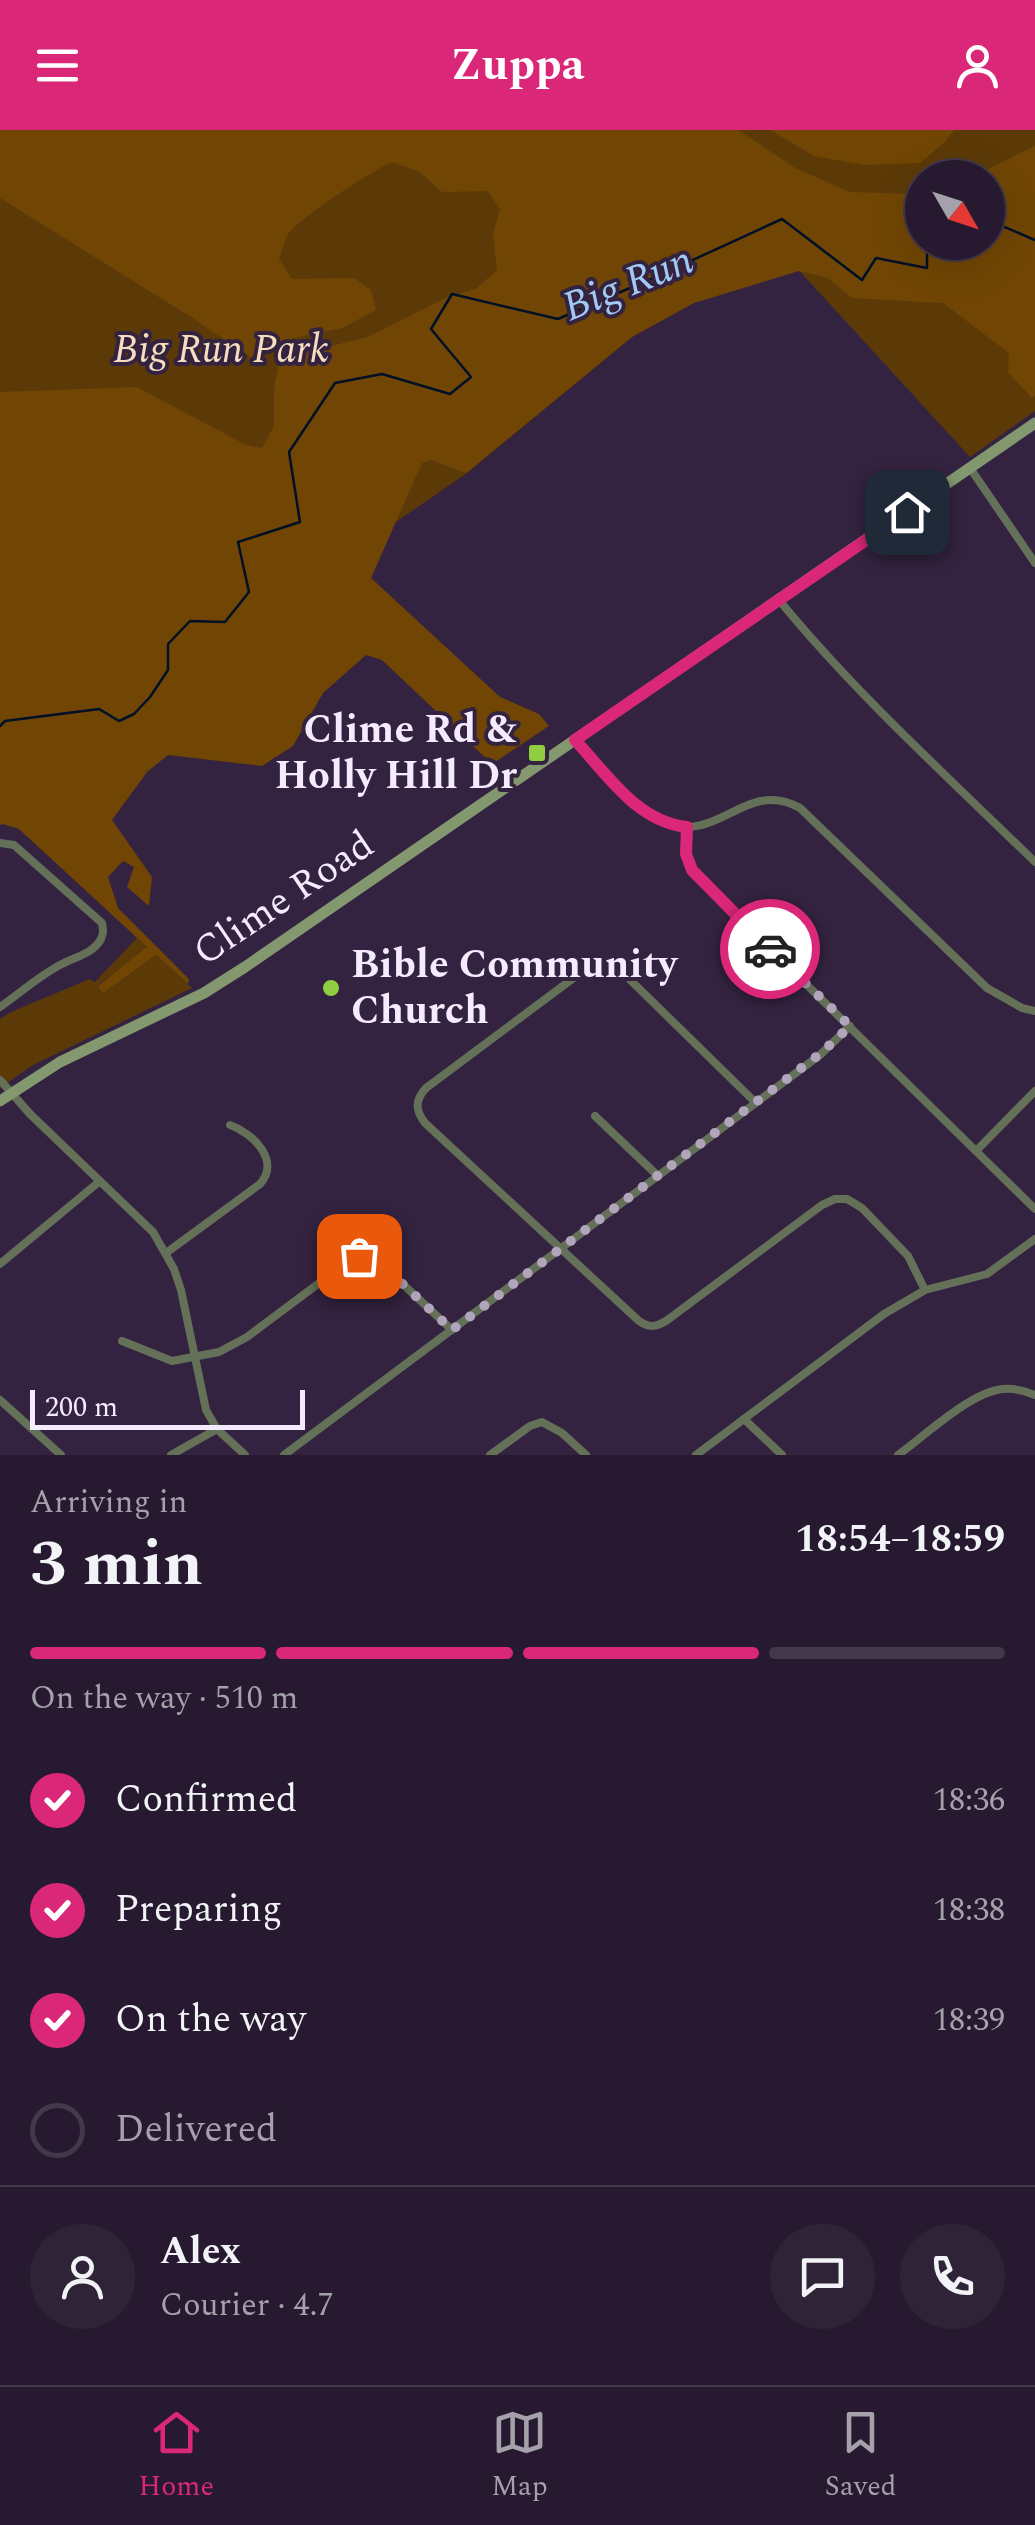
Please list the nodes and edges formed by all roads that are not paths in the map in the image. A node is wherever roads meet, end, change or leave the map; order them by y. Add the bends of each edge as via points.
1 (1035, 422) edge
2 (970, 468) junction
3 (1035, 563) edge
4 (778, 600) junction
5 (575, 740) junction
6 (687, 827) junction
7 (4, 843) edge
8 (1035, 862) edge
9 (0, 1007) edge
10 (1035, 1011) edge
11 (850, 1026) junction
12 (0, 1080) edge
13 (1035, 1091) edge
14 (5, 1097) edge
15 (756, 1103) junction
16 (594, 1116) dead end
17 (230, 1125) dead end
18 (977, 1150) junction
19 (658, 1176) junction
20 (100, 1181) junction
21 (1035, 1209) edge
22 (1035, 1239) edge
23 (561, 1248) junction
24 (166, 1253) junction
25 (0, 1264) edge
26 (926, 1290) junction
27 (452, 1330) junction
28 (122, 1341) dead end
29 (194, 1357) junction
30 (1035, 1395) edge
31 (0, 1400) edge
32 (744, 1419) junction
33 (217, 1429) junction
34 (61, 1455) edge
35 (171, 1455) edge
36 (245, 1455) edge
37 (284, 1455) edge
38 (490, 1455) edge
39 (586, 1455) edge
40 (696, 1455) edge
41 (782, 1455) edge
42 (898, 1455) edge

1 - 2 main road, Clime Road
2 - 3 street
2 - 4 main road, Clime Road
4 - 5 main road, Clime Road
4 - 8 street
5 - 6 street via 642,810
5 - 14 main road, Clime Road via 246,967
6 - 10 street via 765,799 790,802 988,988
6 - 11 street via 688,863 702,882
7 - 9 street via 14,844 102,923 103,931 96,945
11 - 15 street
11 - 18 street
12 - 14 street
13 - 18 street
14 - 20 street
15 - 19 street
15 - 23 street via 617,968 591,964 426,1088 417,1107 425,1123
16 - 19 street
17 - 24 street via 266,1156 267,1176
18 - 21 street
19 - 23 street
20 - 24 street via 154,1232
20 - 25 street
22 - 26 street via 987,1274
23 - 26 street via 639,1321 658,1326 822,1205 847,1199 908,1256
23 - 27 street
24 - 29 street
26 - 32 street
27 - 29 street via 378,1261 359,1256 237,1344
27 - 37 street
28 - 29 street via 164,1360
29 - 33 street
30 - 42 street via 994,1390
31 - 34 street
32 - 40 street
32 - 41 street
33 - 35 street
33 - 36 street
38 - 39 street via 542,1422

